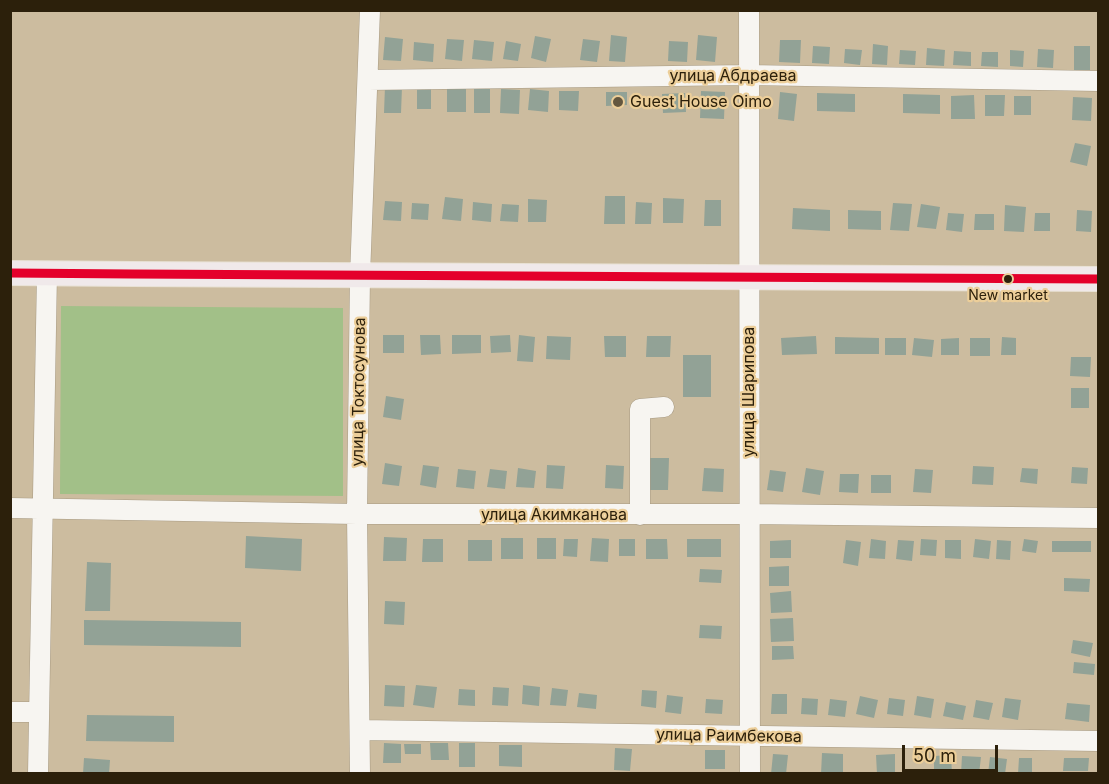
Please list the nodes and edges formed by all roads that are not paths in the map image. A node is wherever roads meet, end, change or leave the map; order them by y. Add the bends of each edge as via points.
1 (370, 10) edge
2 (749, 10) edge
3 (748, 75) junction
4 (368, 80) junction
5 (1098, 81) edge
6 (10, 273) edge
7 (47, 273) junction
8 (360, 276) junction
9 (749, 277) junction
10 (1098, 279) edge
11 (664, 407) dead end
12 (10, 508) edge
13 (43, 508) junction
14 (357, 514) junction
15 (749, 514) junction
16 (640, 515) junction
17 (1098, 518) edge
18 (10, 712) edge
19 (39, 712) junction
20 (360, 730) junction
21 (750, 736) junction
22 (1098, 741) edge
23 (38, 774) edge
24 (360, 774) edge
25 (750, 774) edge

1 - 4 street, улица Токтосунова
2 - 3 street, улица Шарипова
3 - 4 street, улица Абдраева
3 - 5 street, улица Абдраева
3 - 9 street, улица Шарипова
4 - 8 street, улица Токтосунова
6 - 7 main road
7 - 8 main road
7 - 13 street
8 - 9 main road
8 - 14 street, улица Токтосунова
9 - 10 main road
9 - 15 street, улица Шарипова
11 - 16 street via 640,409
12 - 13 street, улица Акимканова
13 - 14 street, улица Акимканова
13 - 19 street
14 - 16 street, улица Акимканова
14 - 20 street, улица Токтосунова
15 - 16 street, улица Акимканова
15 - 17 street, улица Акимканова
15 - 21 street, улица Шарипова
18 - 19 street
19 - 23 street
20 - 21 street, улица Раимбекова
20 - 24 street, улица Токтосунова
21 - 22 street, улица Раимбекова
21 - 25 street, улица Шарипова

